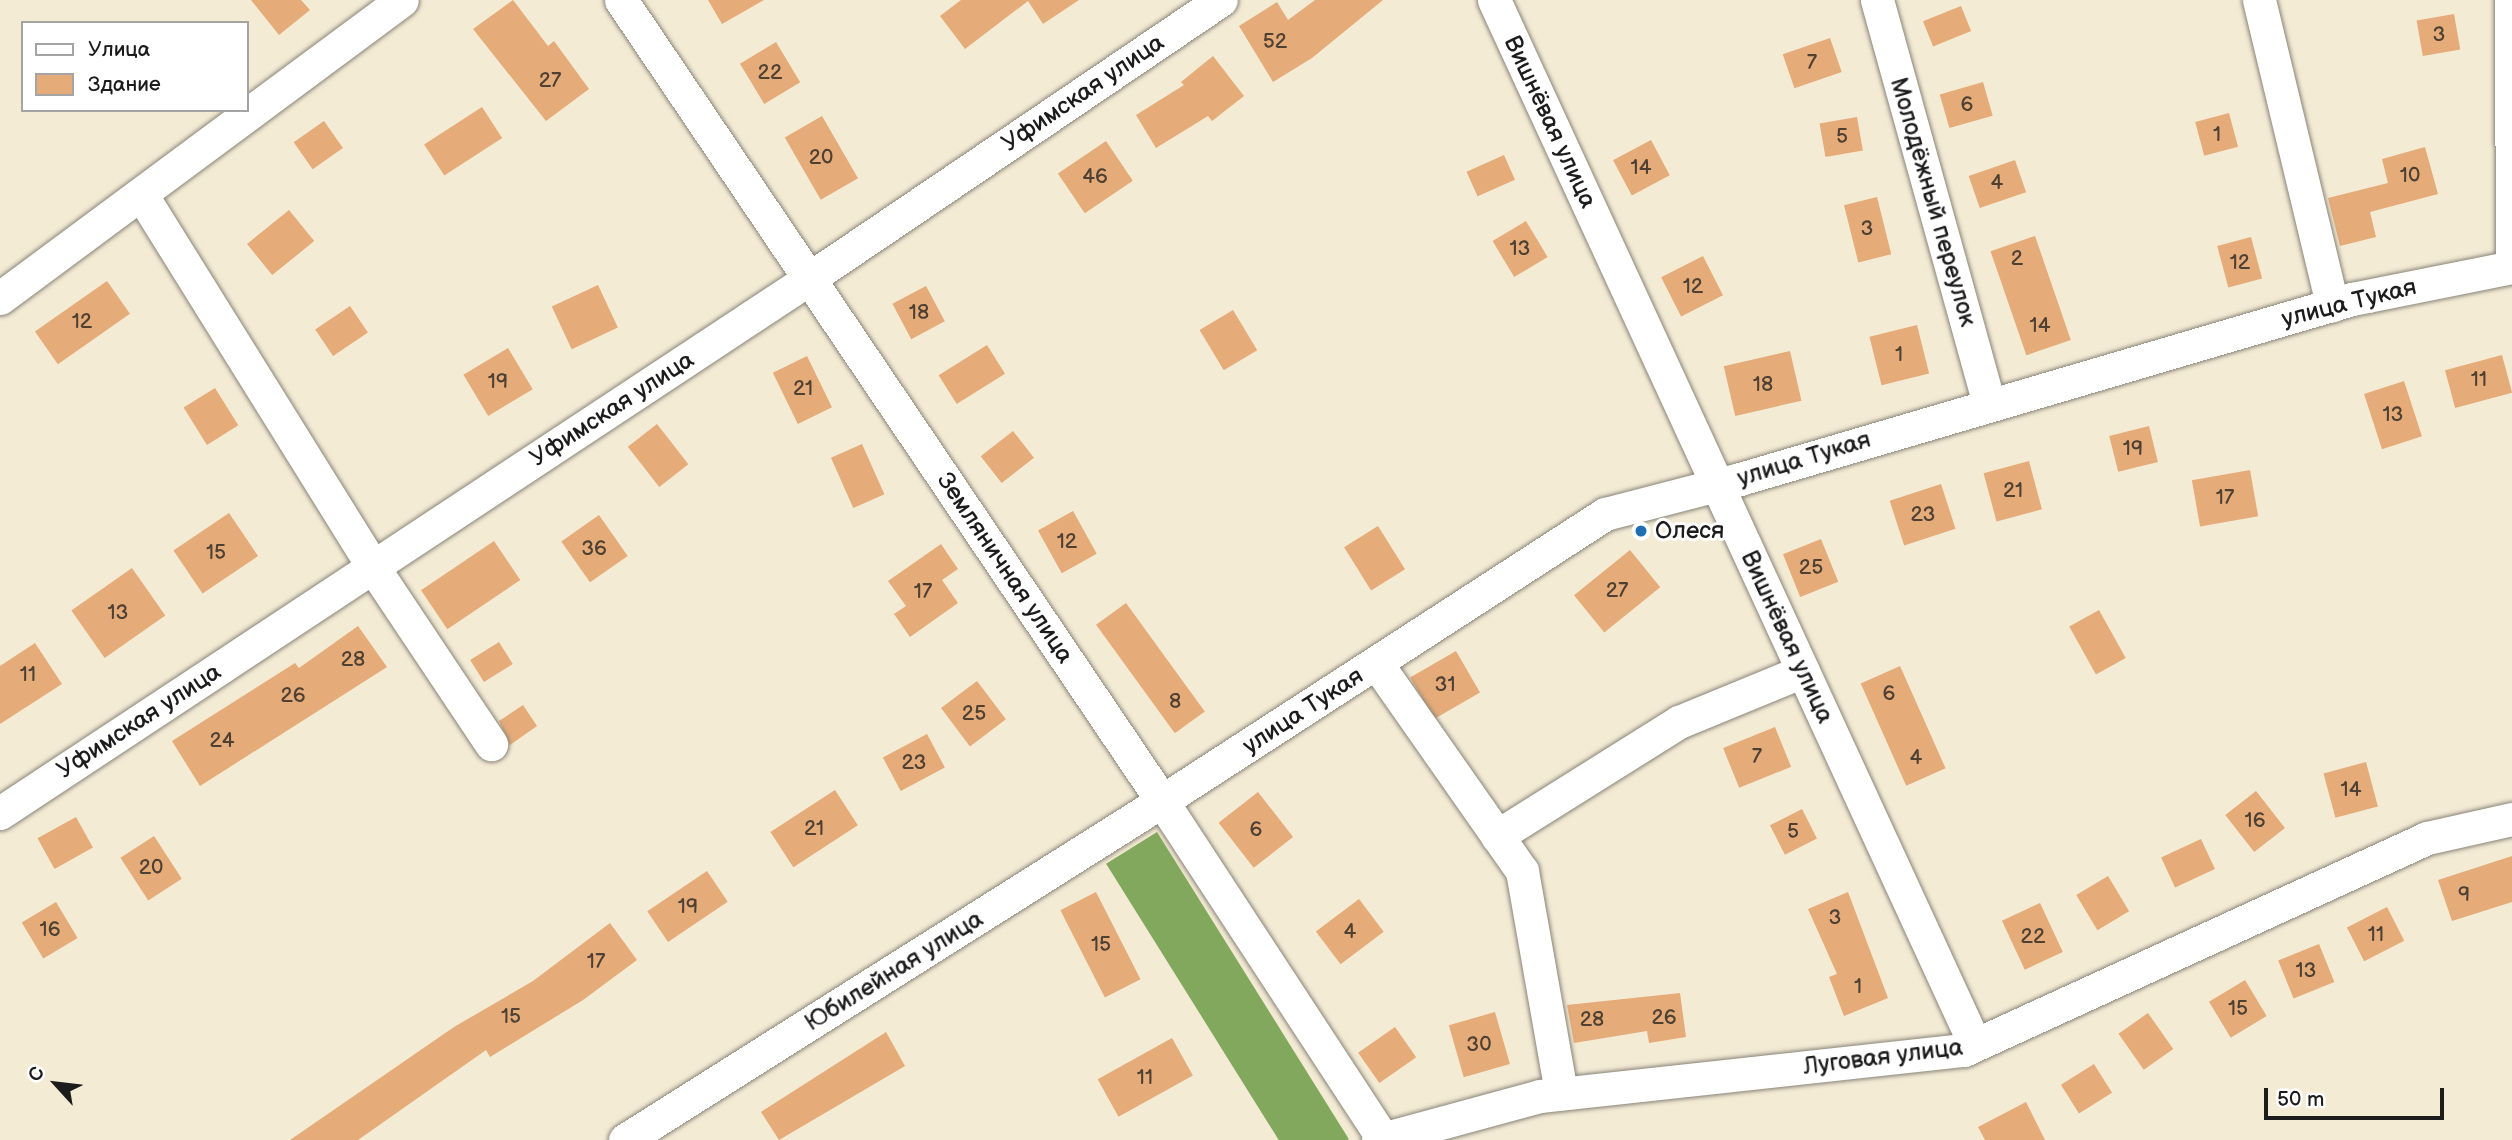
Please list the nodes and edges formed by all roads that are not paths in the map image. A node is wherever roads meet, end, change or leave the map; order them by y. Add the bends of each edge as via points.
1 (402, 0) edge
2 (621, 0) edge
3 (1220, 0) edge
4 (1494, 0) edge
5 (1877, 0) edge
6 (2259, 0) edge
7 (2511, 0) edge
8 (141, 194) junction
9 (2512, 267) edge
10 (810, 278) junction
11 (0, 298) edge
12 (2332, 305) junction
13 (1989, 403) junction
14 (1717, 485) junction
15 (373, 566) junction
16 (1377, 664) junction
17 (1803, 671) junction
18 (491, 744) dead end
19 (1162, 802) junction
20 (0, 813) edge
21 (2512, 819) edge
22 (1497, 836) junction
23 (1975, 1045) junction
24 (1561, 1093) junction
25 (1381, 1139) edge
26 (625, 1140) edge

1 - 8 street
2 - 10 street, Земляничная улица
3 - 10 street, Уфимская улица
4 - 14 street, Вишнёвая улица
5 - 13 street, Молодёжный переулок
6 - 12 street
7 - 9 street
8 - 11 street
8 - 15 street
9 - 12 street, улица Тукая
10 - 15 street, Уфимская улица
10 - 19 street, Земляничная улица
12 - 13 street, улица Тукая
13 - 14 street, улица Тукая
14 - 16 street, улица Тукая via 1605,514
14 - 17 street, Вишнёвая улица
15 - 18 street
15 - 20 street, Уфимская улица
16 - 19 street, улица Тукая
16 - 22 street
17 - 22 street via 1679,722
17 - 23 street, Вишнёвая улица
19 - 25 street, Земляничная улица
19 - 26 street, Юбилейная улица
21 - 23 street, Луговая улица via 2427,838
22 - 24 street via 1522,871
23 - 24 street, Луговая улица
24 - 25 street, Луговая улица

